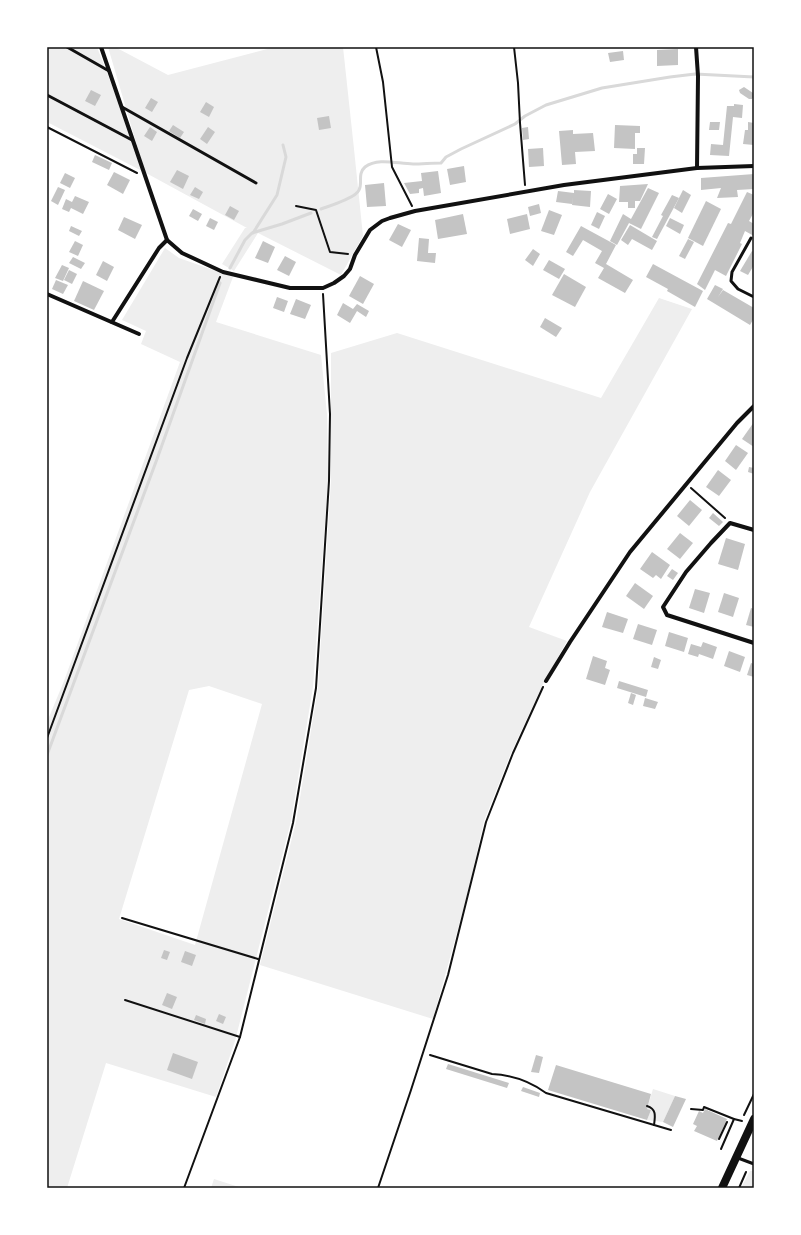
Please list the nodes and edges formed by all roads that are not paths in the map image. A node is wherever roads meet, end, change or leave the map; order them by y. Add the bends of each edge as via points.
1 (67, 47) edge
2 (101, 47) edge
3 (696, 47) edge
4 (109, 71) junction
5 (47, 95) edge
6 (121, 107) junction
7 (132, 140) junction
8 (754, 166) edge
9 (697, 168) junction
10 (256, 183) dead end
11 (751, 238) dead end
12 (167, 240) junction
13 (47, 294) edge
14 (754, 297) edge
15 (112, 322) junction
16 (139, 334) dead end
17 (754, 406) edge
18 (754, 530) edge
19 (754, 643) edge
20 (546, 681) road end
21 (754, 1119) edge
22 (736, 1158) junction
23 (754, 1164) edge
24 (722, 1188) edge

1 - 4 lane
2 - 4 street
3 - 9 street
4 - 6 street
5 - 7 lane
6 - 7 street
6 - 10 lane
7 - 12 street
8 - 9 street
9 - 12 street via 564,185 415,211 390,218 370,230 344,276 323,288 290,288 222,272 182,253
11 - 14 lane via 732,272 731,281 738,289
12 - 15 street via 159,248
13 - 15 street
15 - 16 street
17 - 20 street via 630,552
18 - 19 street via 730,523 686,572 663,607 667,615
21 - 22 main road
22 - 23 lane
22 - 24 main road

